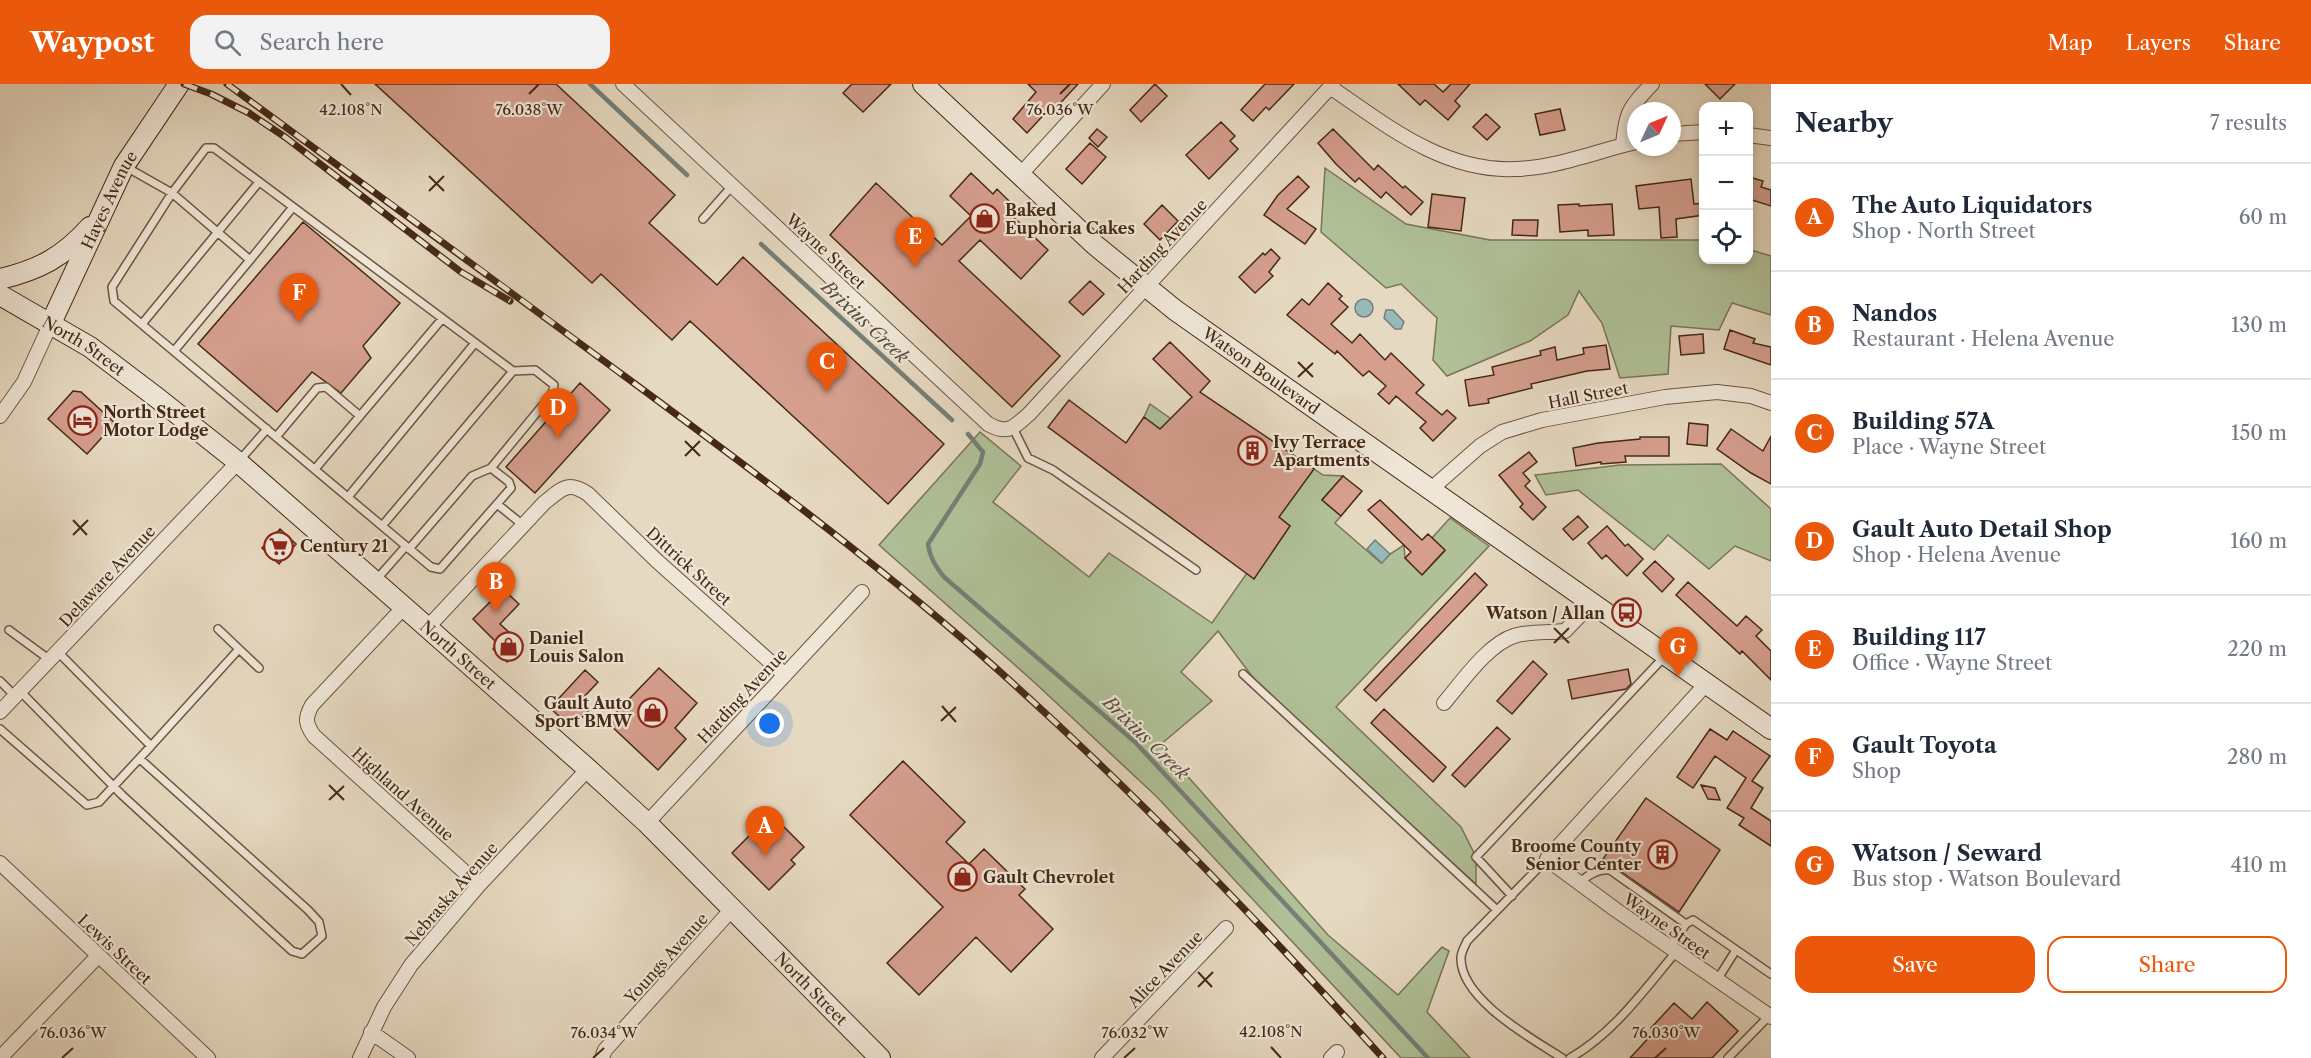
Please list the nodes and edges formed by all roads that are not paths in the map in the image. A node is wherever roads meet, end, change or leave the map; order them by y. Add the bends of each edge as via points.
1 (179, 84) edge
2 (623, 84) edge
3 (923, 84) edge
4 (1103, 84) edge
5 (1652, 84) edge
6 (1331, 85) edge
7 (1635, 102) edge
8 (1699, 132) edge
9 (1681, 133) edge
10 (1753, 136) edge
11 (1771, 138) edge
12 (1627, 145) edge
13 (124, 166) junction
14 (1020, 175) junction
15 (259, 182) junction
16 (732, 186) junction
17 (172, 193) junction
18 (293, 207) junction
19 (100, 216) junction
20 (703, 219) dead end
21 (218, 231) junction
22 (250, 260) junction
23 (0, 279) edge
24 (1146, 288) junction
25 (0, 295) edge
26 (442, 319) junction
27 (51, 323) junction
28 (142, 324) junction
29 (475, 343) junction
30 (174, 351) junction
31 (513, 371) junction
32 (1771, 403) edge
33 (0, 416) edge
34 (360, 416) junction
35 (1013, 428) junction
36 (267, 429) junction
37 (276, 437) junction
38 (238, 462) junction
39 (491, 468) junction
40 (315, 469) junction
41 (1430, 490) junction
42 (348, 498) junction
43 (497, 504) junction
44 (523, 525) junction
45 (382, 526) junction
46 (407, 547) junction
47 (1196, 570) dead end
48 (375, 581) junction
49 (862, 592) dead end
50 (1591, 604) junction
51 (404, 607) junction
52 (428, 627) junction
53 (218, 629) dead end
54 (9, 630) dead end
55 (239, 649) junction
56 (1666, 655) junction
57 (54, 656) junction
58 (258, 668) dead end
59 (1243, 674) dead end
60 (785, 675) junction
61 (0, 681) edge
62 (1707, 684) junction
63 (18, 694) junction
64 (1444, 703) dead end
65 (0, 712) edge
66 (0, 729) edge
67 (1771, 729) edge
68 (151, 746) junction
69 (140, 759) junction
70 (588, 769) junction
71 (114, 787) junction
72 (647, 823) junction
73 (1547, 859) junction
74 (0, 862) edge
75 (1579, 883) junction
76 (479, 885) junction
77 (1512, 896) junction
78 (733, 908) junction
79 (1497, 910) junction
80 (1686, 924) junction
81 (1226, 928) dead end
82 (1673, 950) junction
83 (1736, 950) junction
84 (98, 956) junction
85 (1771, 974) edge
86 (1717, 980) junction
87 (1770, 1017) edge
88 (371, 1032) junction
89 (0, 1058) edge
90 (208, 1058) edge
91 (360, 1058) edge
92 (408, 1058) edge
93 (602, 1058) edge
94 (880, 1058) edge
95 (1102, 1058) edge
96 (1562, 1058) edge
97 (1570, 1058) edge
98 (1728, 1058) edge

1 - 13 street, Hayes Avenue
2 - 16 street, Wayne Street
3 - 14 street, Watson Boulevard
4 - 14 street
5 - 7 street
6 - 12 street via 1408,139 1441,156 1477,167 1516,169
6 - 24 street, Harding Avenue
8 - 9 street
10 - 11 street
13 - 17 lane
13 - 19 street, Hayes Avenue
14 - 24 street, Watson Boulevard
15 - 17 lane via 214,148 206,148
15 - 18 lane
15 - 21 lane
16 - 20 lane
16 - 35 street, Wayne Street via 988,424 1000,431
17 - 21 lane
17 - 28 lane via 112,287 114,301
18 - 22 lane
18 - 26 lane
19 - 23 street via 61,255 28,273
19 - 27 street, Hayes Avenue
21 - 22 lane
21 - 28 lane
22 - 30 lane
24 - 35 street, Harding Avenue
24 - 41 street, Watson Boulevard
25 - 27 street, North Street
26 - 29 lane
26 - 34 lane
27 - 33 street via 24,382
27 - 38 street, North Street via 90,346
28 - 30 lane
29 - 31 lane
29 - 42 lane
30 - 36 lane
31 - 39 lane via 535,370 554,385 552,394
31 - 45 lane
32 - 41 street, Hall Street via 1717,392 1665,397 1542,420 1502,432
34 - 37 lane via 326,387 317,388
34 - 40 lane
35 - 47 lane via 1028,458 1053,470
36 - 37 lane
36 - 38 lane
37 - 40 lane
38 - 48 street, North Street
38 - 57 street, Delaware Avenue
39 - 43 lane via 509,482 510,488
39 - 46 lane via 472,476
40 - 42 lane
41 - 50 street, Watson Boulevard
42 - 45 lane
43 - 44 lane
43 - 46 lane via 440,569 431,567
44 - 52 street
44 - 60 street, Dittrick Street via 562,488 577,487
45 - 46 lane
46 - 48 lane
48 - 51 street, North Street
49 - 60 street, Harding Avenue
50 - 56 street, Watson Boulevard
50 - 64 street via 1565,631 1514,636 1496,646
51 - 52 street, North Street
51 - 76 street, Highland Avenue via 312,705 306,716 307,726
52 - 70 street, North Street
53 - 55 lane
54 - 57 lane
55 - 58 lane
55 - 68 lane
56 - 62 street, Watson Boulevard
56 - 77 lane via 1476,857
57 - 63 street, Delaware Avenue
57 - 68 lane
59 - 79 lane
60 - 72 street, Harding Avenue
61 - 63 lane
62 - 67 street, Watson Boulevard
62 - 73 street
63 - 65 street, Delaware Avenue
63 - 71 lane
66 - 71 lane via 87,805 99,802
68 - 69 lane
69 - 71 lane
69 - 71 lane via 308,910 319,922 322,936 315,944 302,954 292,951
70 - 72 street, North Street
70 - 76 street, Nebraska Avenue
72 - 78 street, North Street
73 - 75 street, Wayne Street
73 - 77 lane
74 - 84 street, Lewis Street
75 - 80 lane via 1588,875 1610,870
75 - 82 street, Wayne Street
76 - 88 street, Nebraska Avenue via 411,965
77 - 79 lane
78 - 93 street, Youngs Avenue via 605,1050
78 - 94 street, North Street
79 - 96 lane via 1467,941 1460,957 1466,982 1501,1018
80 - 82 lane
80 - 83 lane via 1693,920
81 - 95 street, Alice Avenue
82 - 86 street, Wayne Street
82 - 97 lane via 1626,1011 1587,1049
83 - 85 lane
83 - 86 lane
84 - 89 street
84 - 90 street, Lewis Street
86 - 87 street, Wayne Street
87 - 98 lane
88 - 91 street, Nebraska Avenue
88 - 92 street

